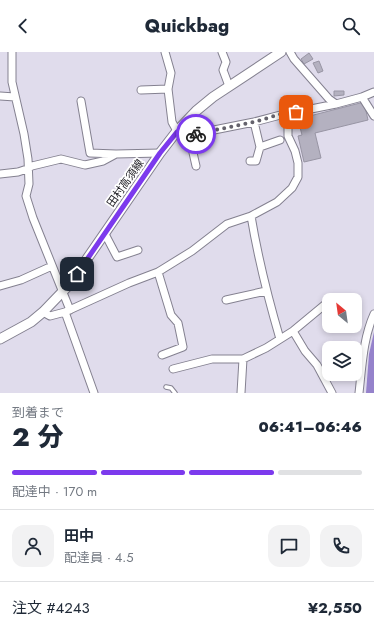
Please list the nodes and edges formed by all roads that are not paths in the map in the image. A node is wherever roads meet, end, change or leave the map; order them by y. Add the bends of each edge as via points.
1 (12, 52) edge
2 (165, 52) edge
3 (222, 52) edge
4 (281, 52) edge
5 (290, 52) edge
6 (229, 86) junction
7 (168, 89) junction
8 (141, 90) dead end
9 (374, 92) edge
10 (0, 96) edge
11 (15, 97) junction
12 (362, 97) junction
13 (81, 101) dead end
14 (336, 104) junction
15 (288, 112) junction
16 (374, 116) edge
17 (254, 122) junction
18 (177, 132) junction
19 (189, 135) junction
20 (280, 140) dead end
21 (260, 147) junction
22 (160, 153) junction
23 (116, 154) junction
24 (250, 161) dead end
25 (196, 166) dead end
26 (27, 169) junction
27 (0, 174) edge
28 (251, 216) junction
29 (104, 234) junction
30 (138, 250) dead end
31 (52, 266) junction
32 (158, 272) junction
33 (0, 286) edge
34 (266, 291) junction
35 (63, 292) junction
36 (226, 300) dead end
37 (322, 307) edge
38 (68, 311) junction
39 (43, 312) junction
40 (374, 314) edge
41 (293, 331) junction
42 (0, 339) edge
43 (280, 339) junction
44 (162, 354) dead end
45 (243, 359) junction
46 (173, 369) dead end
47 (166, 387) dead end
48 (94, 393) edge
49 (175, 393) edge
50 (241, 393) edge
51 (332, 393) edge
52 (359, 393) edge

1 - 11 street
2 - 7 street via 171,73
3 - 6 street via 226,62 223,70
4 - 6 main road, 田村高須線
5 - 14 street
6 - 18 main road, 田村高須線 via 196,111
7 - 8 street
7 - 18 street via 172,122
9 - 12 street
10 - 11 street
11 - 26 street via 24,134
12 - 14 street
12 - 16 street
13 - 23 street via 90,154
14 - 15 street
15 - 17 street
15 - 28 street via 288,136 298,163 298,177 292,188 277,202
17 - 19 street
17 - 21 street
18 - 19 street
18 - 22 main road, 田村高須線
19 - 25 street
20 - 21 street
21 - 24 street via 256,161
22 - 23 street
22 - 29 main road, 田村高須線
23 - 26 street via 103,162 85,165 61,159
26 - 27 street
26 - 31 street via 29,184 26,196
28 - 32 street via 227,224 192,251
28 - 34 street
29 - 30 street via 117,257
29 - 35 main road, 田村高須線
31 - 33 street
31 - 35 street
32 - 38 street
32 - 44 street via 170,315 178,323 183,347
34 - 36 street
34 - 43 street
35 - 38 street
35 - 39 main road, 田村高須線
37 - 41 street
38 - 39 street via 50,316
38 - 48 street
39 - 42 main road, 田村高須線 via 31,322
40 - 52 street via 363,352
41 - 43 street
41 - 51 street via 317,365
43 - 45 street
45 - 46 street via 212,359
45 - 50 street
47 - 49 lane

